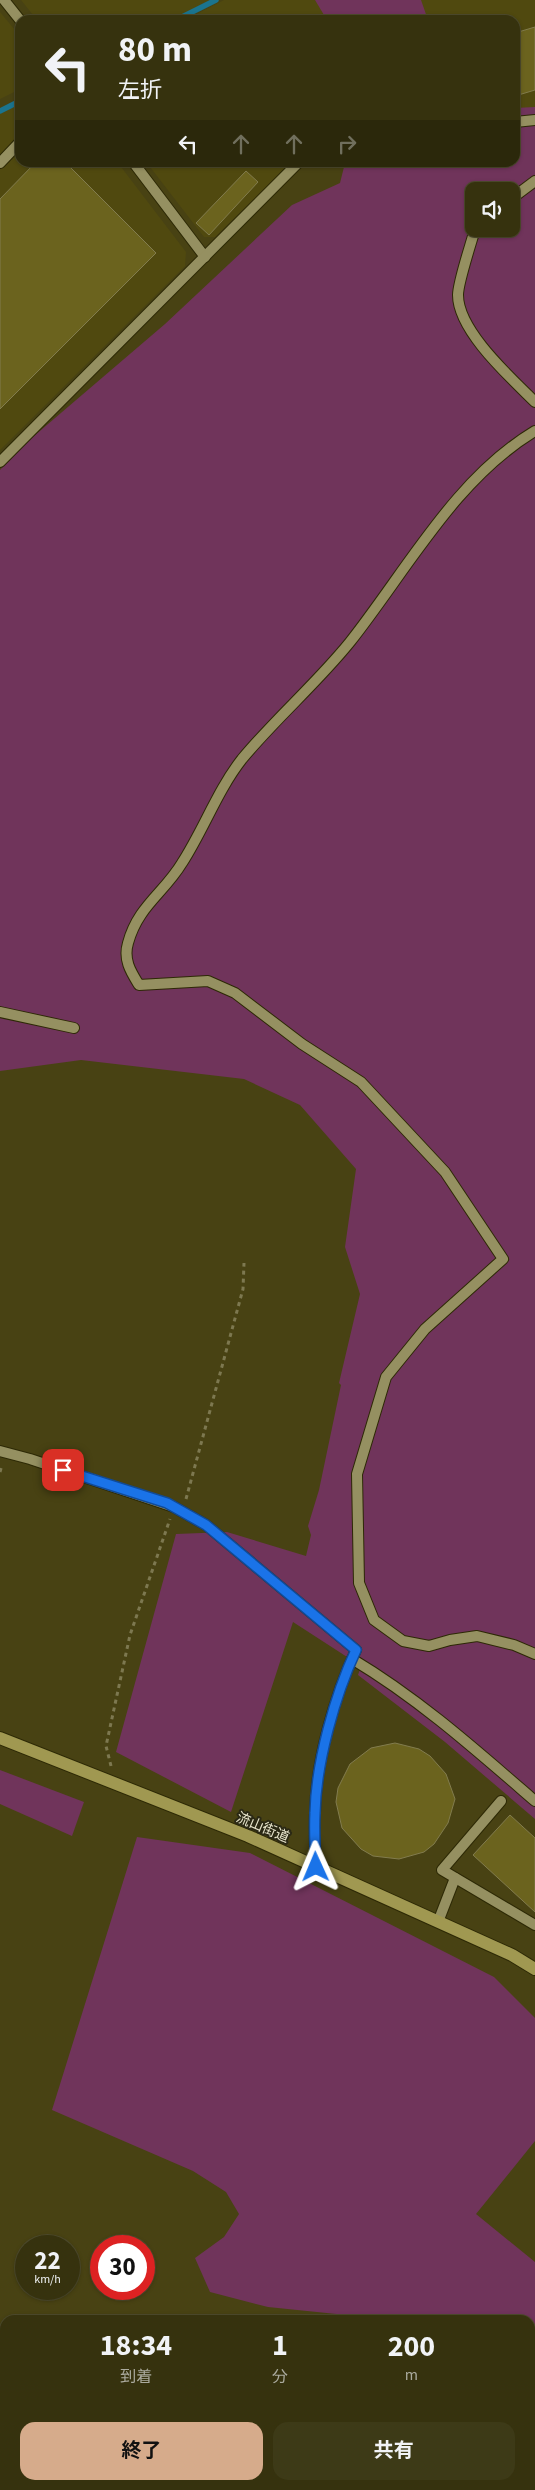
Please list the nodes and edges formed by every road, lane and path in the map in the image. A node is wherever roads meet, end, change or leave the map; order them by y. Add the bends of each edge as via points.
1 (4, 0) edge
2 (16, 15) edge
3 (535, 120) edge
4 (520, 122) edge
5 (15, 147) edge
6 (0, 163) edge
7 (137, 167) edge
8 (294, 167) edge
9 (535, 181) edge
10 (520, 192) edge
11 (473, 237) edge
12 (205, 257) junction
13 (535, 402) edge
14 (535, 431) edge
15 (0, 462) edge
16 (0, 1012) edge
17 (74, 1028) dead end
18 (244, 1263) dead end
19 (0, 1451) edge
20 (178, 1509) junction
21 (535, 1654) edge
22 (352, 1659) junction
23 (0, 1738) edge
24 (115, 1784) junction
25 (501, 1801) dead end
26 (535, 1801) edge
27 (316, 1867) junction
28 (455, 1878) junction
29 (438, 1922) junction
30 (535, 1925) edge
31 (535, 1969) edge

1 - 2 street
3 - 4 street
5 - 6 street
7 - 12 street
8 - 12 street
9 - 10 street
11 - 13 street via 458,296 466,324 499,367
12 - 15 street
14 - 21 street via 468,484 348,644 243,758 218,792 182,864 139,915 127,945 127,965 139,985 208,982 235,993 302,1044 361,1082 445,1172 503,1259 425,1329 386,1377 357,1474 358,1583 374,1620 403,1641 429,1646 477,1636
16 - 17 street
18 - 20 path via 243,1289
19 - 20 street
20 - 22 street via 206,1525 356,1650
20 - 24 path via 130,1635 106,1746
22 - 26 street via 392,1682
22 - 27 street via 320,1762 315,1811
23 - 24 main road, 流山街道
24 - 27 main road, 流山街道 via 248,1836
25 - 28 street via 442,1870
27 - 29 main road, 流山街道
28 - 29 street
28 - 30 street
29 - 31 main road, 流山街道

